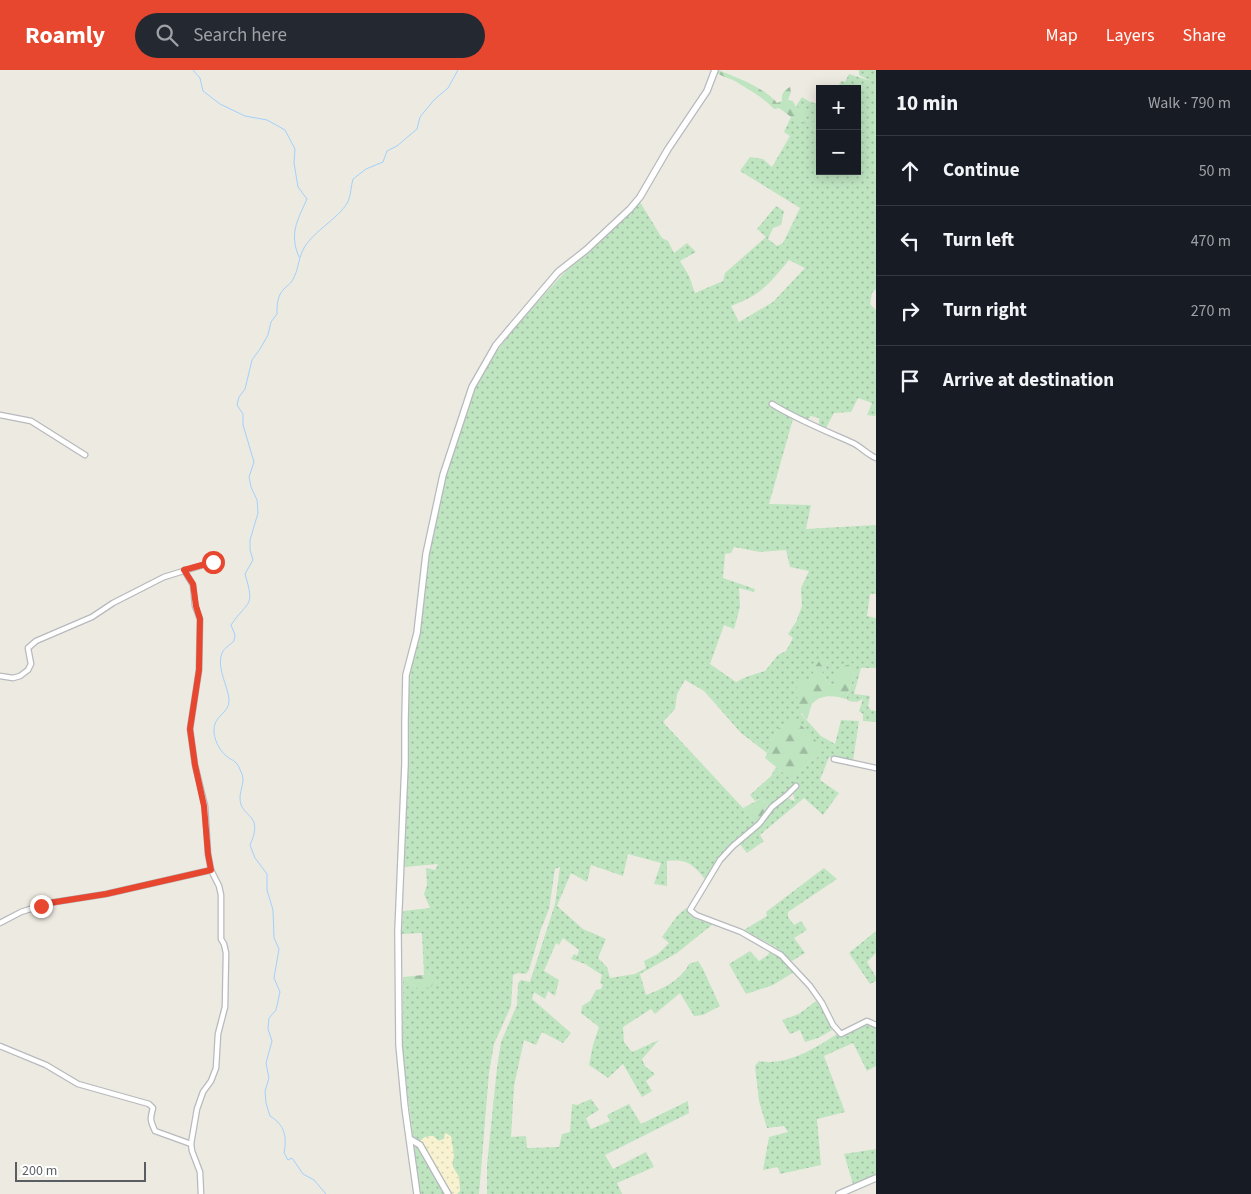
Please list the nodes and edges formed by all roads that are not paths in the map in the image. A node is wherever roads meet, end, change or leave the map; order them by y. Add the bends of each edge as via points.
1 (715, 70) edge
2 (772, 404) dead end
3 (0, 415) edge
4 (85, 455) dead end
5 (876, 458) edge
6 (213, 562) dead end
7 (184, 570) junction
8 (0, 676) edge
9 (834, 759) dead end
10 (876, 768) edge
11 (796, 786) dead end
12 (211, 870) junction
13 (0, 923) edge
14 (876, 1025) edge
15 (0, 1046) edge
16 (410, 1139) junction
17 (192, 1144) junction
18 (876, 1178) edge
19 (201, 1194) edge
20 (417, 1194) edge
21 (448, 1194) edge
22 (838, 1194) edge

1 - 16 street via 707,91 640,197 586,250 558,272 496,345 472,387 442,475 426,554 417,633 406,674 398,931 399,1045
2 - 5 street via 856,444
3 - 4 street via 31,421
6 - 7 street
7 - 8 street via 152,582 92,616 31,644 28,670 13,678
7 - 12 street via 193,584 200,619 199,670 190,729 204,806
9 - 10 street
11 - 14 street via 720,860 690,910 696,916 741,932 781,955 810,986 832,1025 841,1034 867,1021
12 - 13 street via 106,894 49,903
12 - 17 street via 221,895 221,939 226,953 225,1007 218,1034 216,1068 197,1109
15 - 17 street via 46,1065 78,1084 149,1104 153,1108 151,1123 156,1131
16 - 20 street
16 - 21 street via 420,1145
17 - 19 street via 200,1172
18 - 22 street

